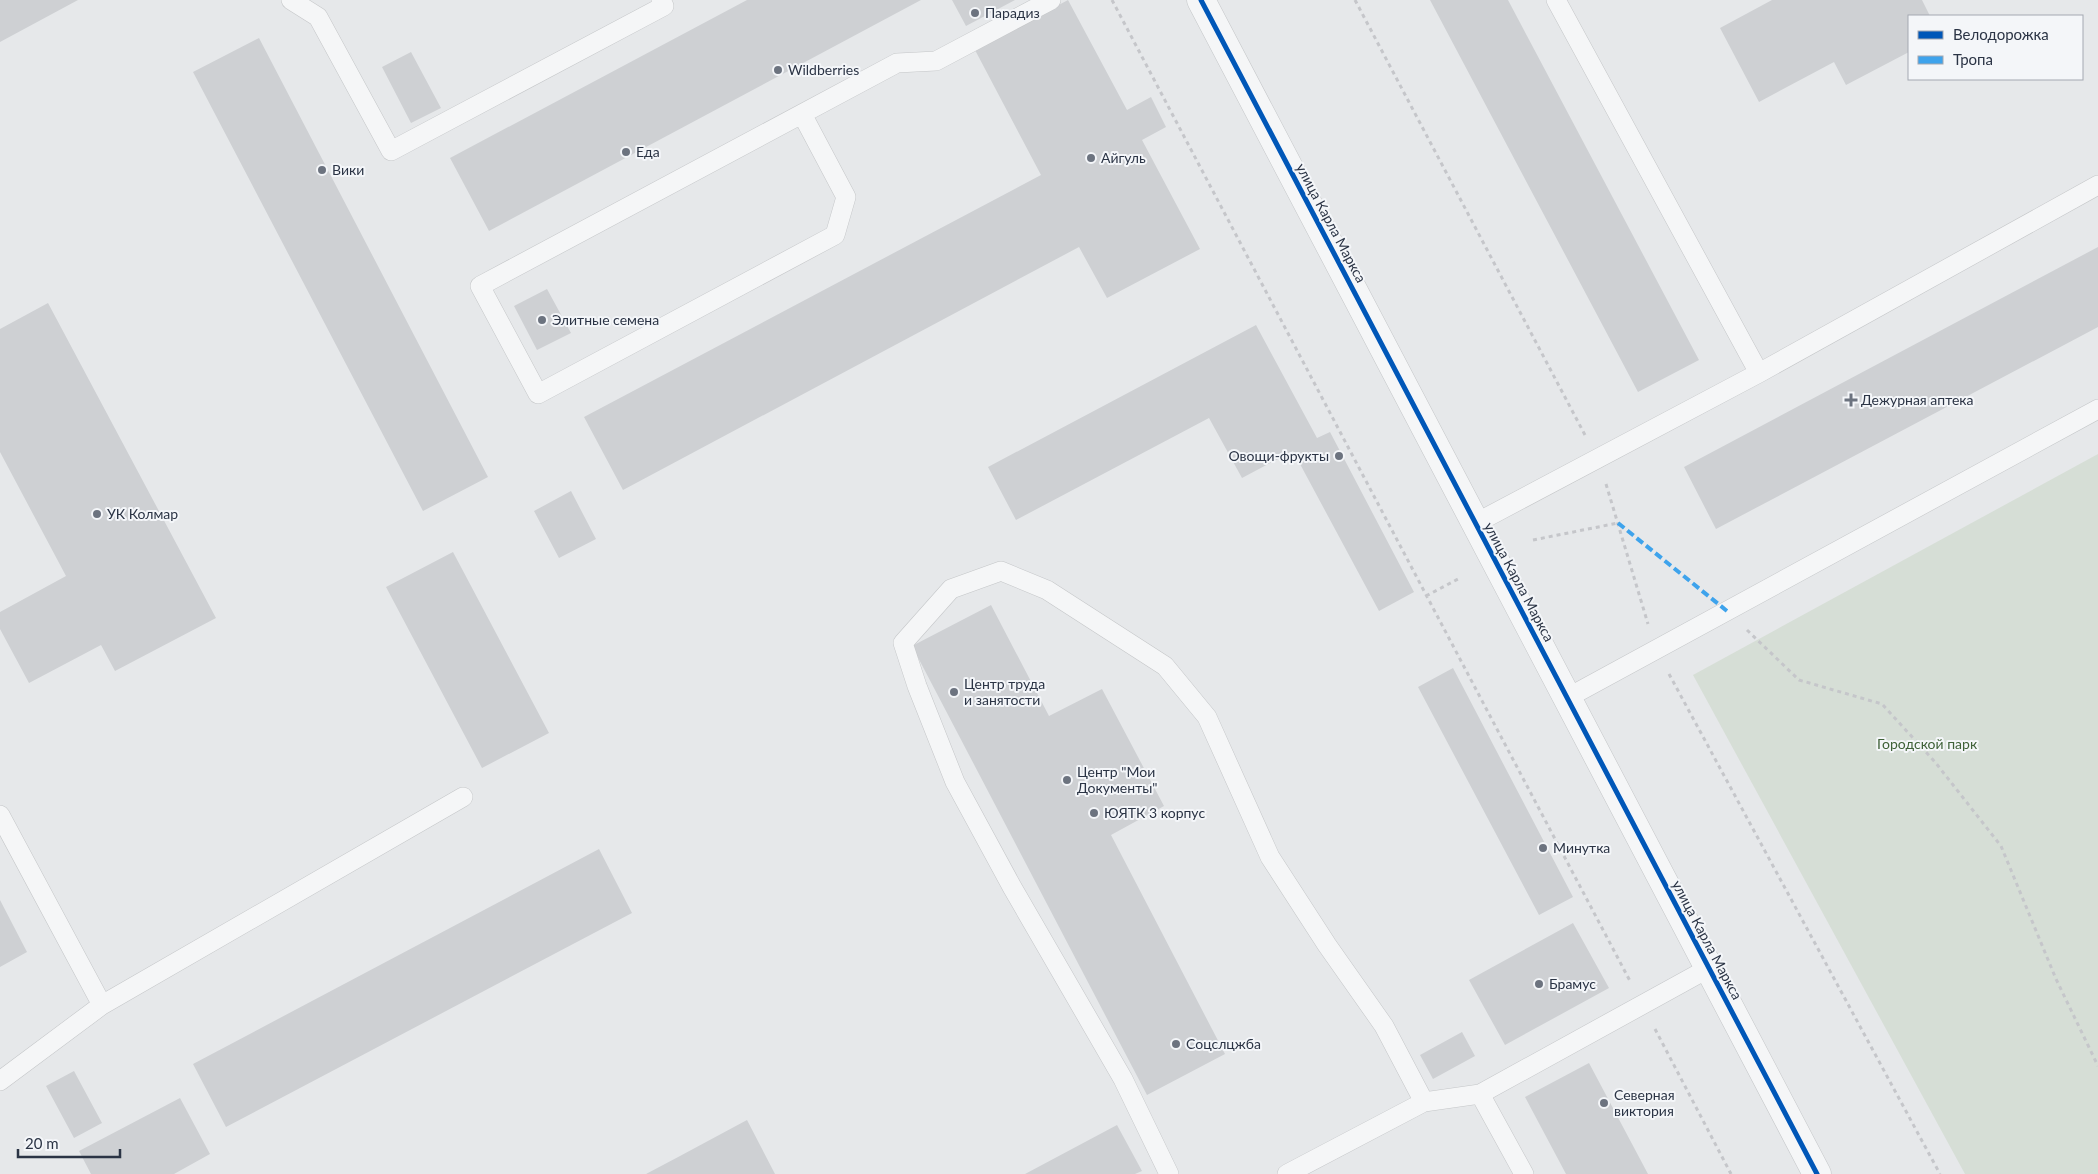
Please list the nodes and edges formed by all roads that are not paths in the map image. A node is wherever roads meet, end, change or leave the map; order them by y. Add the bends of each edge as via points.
1 (291, 0) edge
2 (661, 0) edge
3 (1051, 0) edge
4 (1556, 0) edge
5 (1205, 1) edge
6 (802, 114) junction
7 (2098, 185) edge
8 (1759, 373) junction
9 (2098, 410) edge
10 (1476, 523) junction
11 (1568, 698) junction
12 (463, 797) dead end
13 (0, 815) edge
14 (7, 844) edge
15 (1709, 968) junction
16 (102, 1004) junction
17 (0, 1081) edge
18 (1480, 1094) junction
19 (1424, 1102) junction
20 (1169, 1174) edge
21 (1287, 1174) edge
22 (1524, 1174) edge
23 (1817, 1174) edge

1 - 2 lane via 318,17 391,151 664,6
3 - 6 lane via 936,60 897,63
4 - 8 lane
5 - 10 street, улица Карла Маркса
6 - 6 lane via 480,286 538,394 835,235 846,197
7 - 8 lane
8 - 10 lane
9 - 11 lane
10 - 11 street, улица Карла Маркса
11 - 15 street, улица Карла Маркса
12 - 16 lane
13 - 14 lane
14 - 16 lane
15 - 18 lane
15 - 23 street, улица Карла Маркса
16 - 17 lane
18 - 19 lane
18 - 22 lane
19 - 20 lane via 1384,1026 1270,857 1207,717 1165,666 1046,590 1001,571 951,589 903,643 955,782 1123,1079
19 - 21 lane

